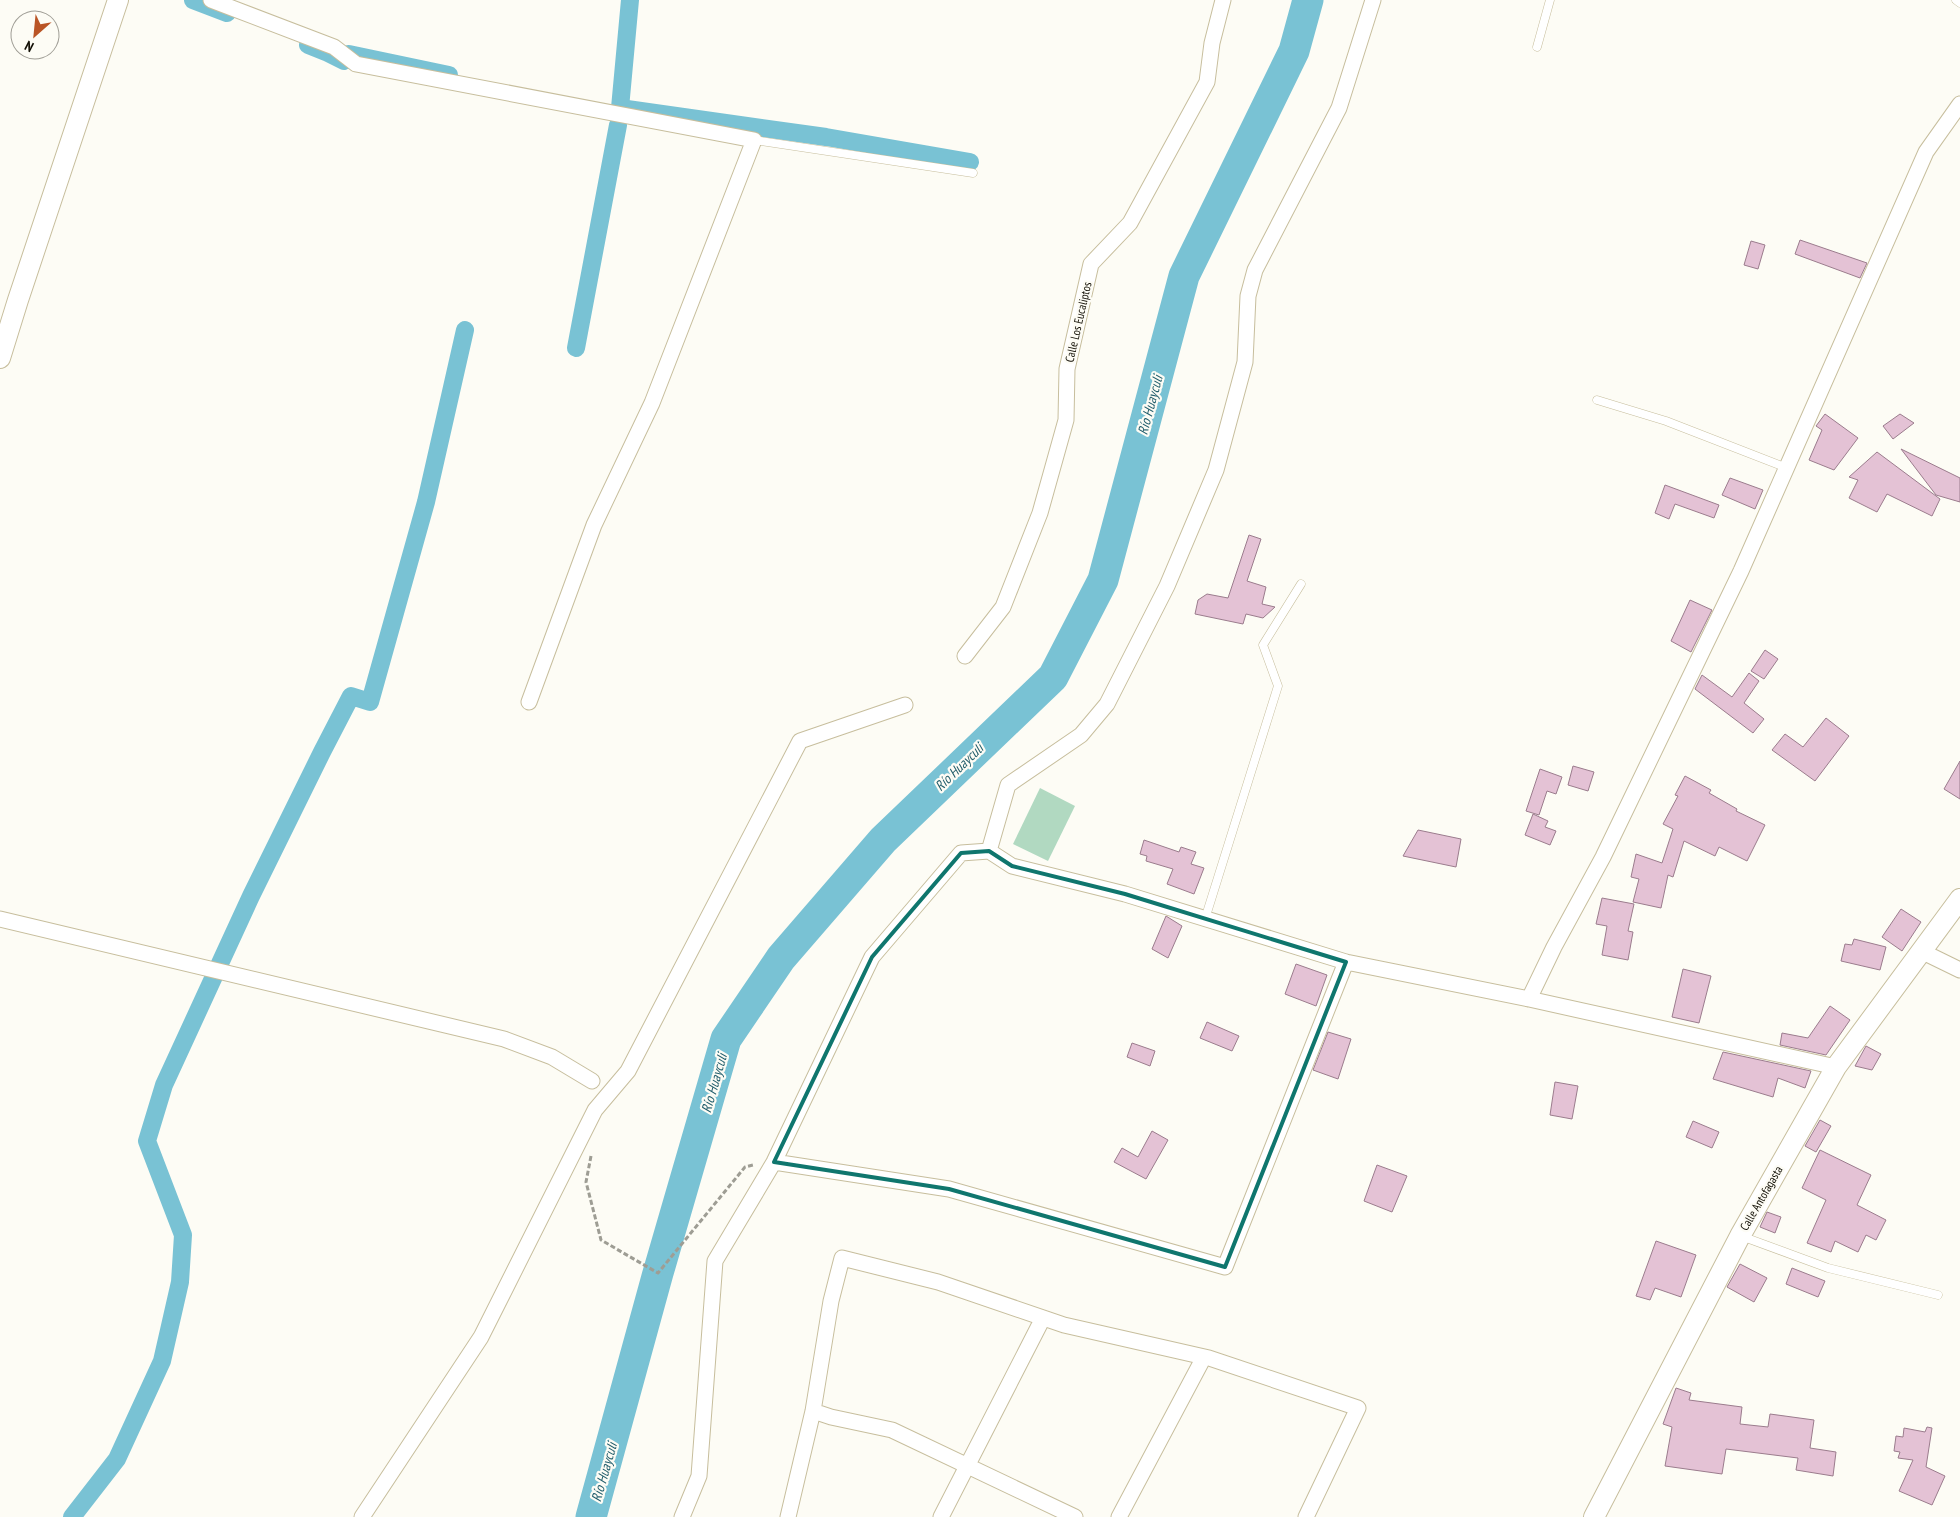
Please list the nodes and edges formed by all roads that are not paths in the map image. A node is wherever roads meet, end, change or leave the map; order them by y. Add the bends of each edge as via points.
1 (118, 0) edge
2 (211, 0) edge
3 (1223, 0) edge
4 (1373, 0) edge
5 (1550, 0) edge
6 (1956, 0) edge
7 (1960, 3) edge
8 (1537, 47) dead end
9 (1960, 104) edge
10 (754, 140) junction
11 (973, 173) dead end
12 (0, 358) edge
13 (1596, 400) dead end
14 (1787, 468) junction
15 (1301, 584) dead end
16 (965, 656) dead end
17 (529, 702) dead end
18 (905, 705) dead end
19 (989, 851) junction
20 (1960, 899) edge
21 (0, 919) edge
22 (1205, 919) junction
23 (1921, 951) junction
24 (1346, 962) junction
25 (1960, 970) edge
26 (1529, 999) junction
27 (1836, 1067) junction
28 (592, 1081) dead end
29 (774, 1162) junction
30 (1740, 1236) junction
31 (1938, 1296) dead end
32 (1044, 1318) junction
33 (1204, 1357) junction
34 (813, 1411) junction
35 (968, 1465) junction
36 (362, 1517) edge
37 (682, 1517) edge
38 (788, 1517) edge
39 (941, 1517) edge
40 (1075, 1517) edge
41 (1119, 1517) edge
42 (1306, 1517) edge
43 (1594, 1517) edge

1 - 12 main road
2 - 10 street via 334,47 356,64
3 - 16 street, Calle Los Eucaliptos via 1212,43 1207,82 1130,224 1091,264 1067,370 1066,420 1040,513 1003,607
4 - 19 street via 1339,108 1255,270 1248,296 1245,362 1216,470 1167,586 1107,704 1081,735 1008,784
5 - 8 lane
6 - 7 lane
9 - 14 street via 1926,152
10 - 11 lane
10 - 17 street via 652,403 594,525
13 - 14 lane via 1666,421
14 - 26 street via 1603,857
15 - 22 lane via 1264,645 1278,686
18 - 36 street via 800,742 628,1071 595,1110 481,1338
19 - 22 street via 1012,866 1125,894
19 - 29 street via 961,853 872,957
20 - 23 main road, Calle Antofagasta
21 - 28 street via 504,1039 552,1057
22 - 24 street
23 - 25 street
23 - 27 main road, Calle Antofagasta
24 - 26 street
24 - 29 street via 1226,1267 949,1189
26 - 27 street
27 - 30 main road, Calle Antofagasta
29 - 37 street via 715,1261 699,1476
30 - 31 lane via 1828,1268
30 - 43 main road, Calle Antofagasta
32 - 33 street
32 - 34 street via 938,1282 842,1258 831,1300
32 - 35 street
33 - 41 street
33 - 42 street via 1358,1408
34 - 35 street via 892,1430
34 - 38 street
35 - 39 street
35 - 40 street

